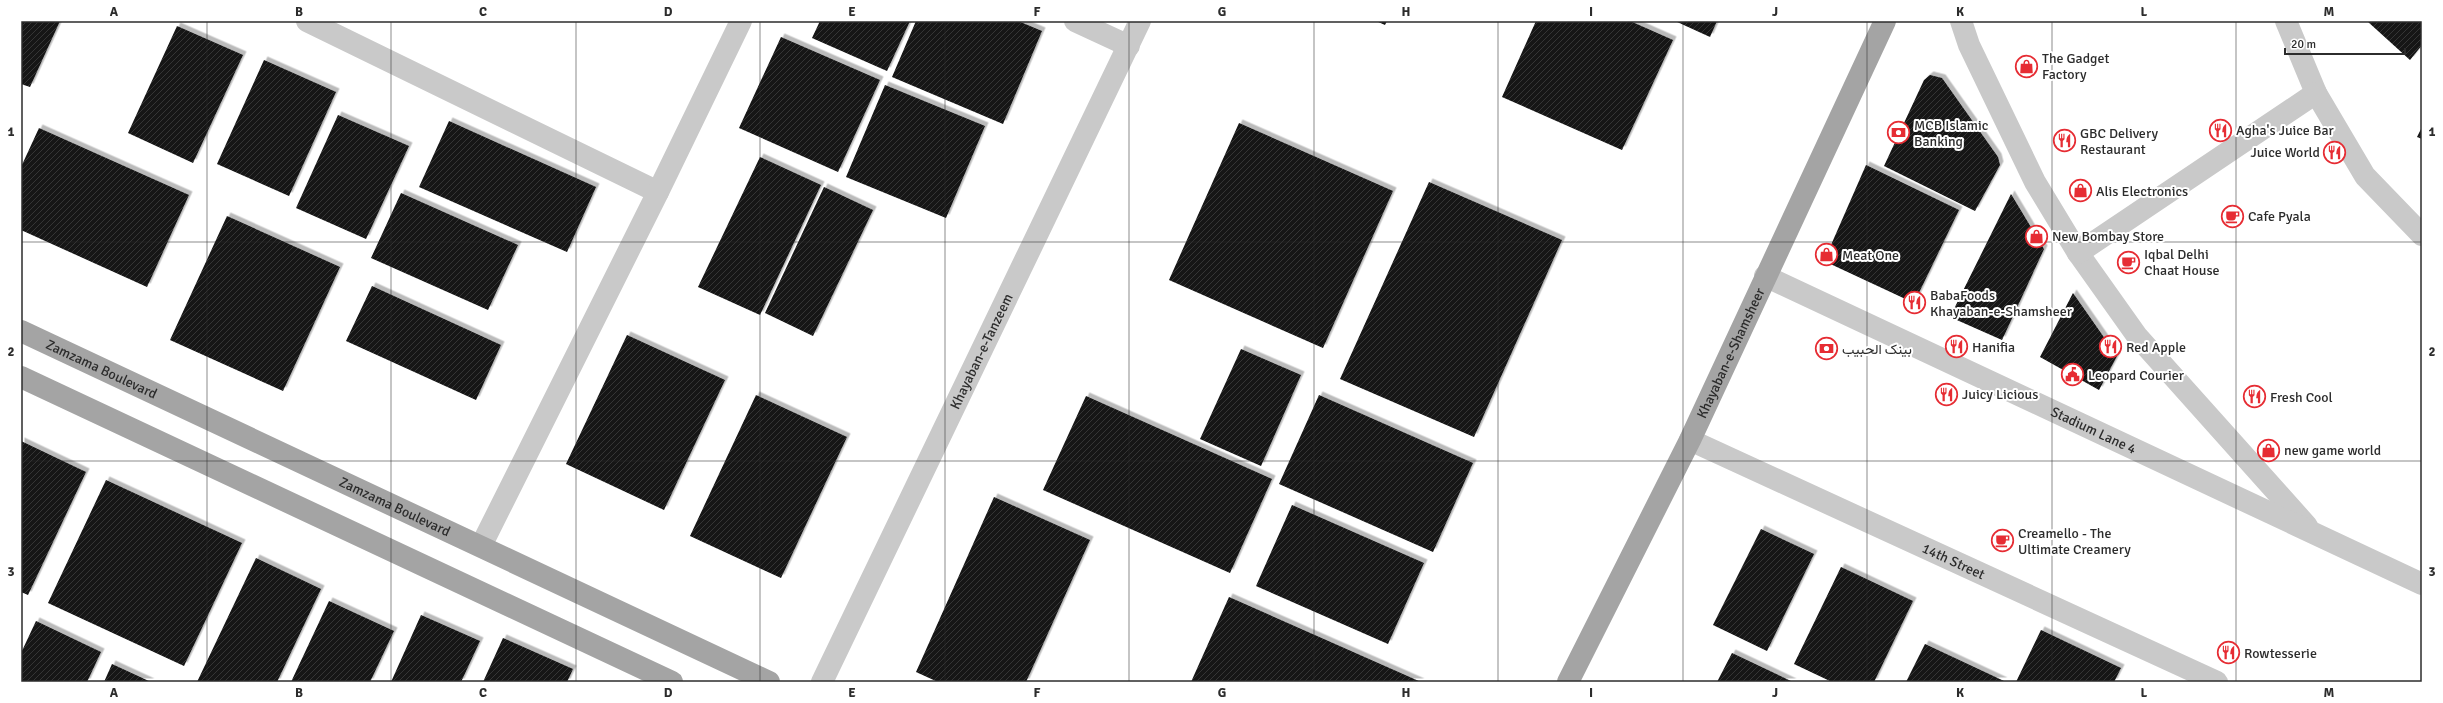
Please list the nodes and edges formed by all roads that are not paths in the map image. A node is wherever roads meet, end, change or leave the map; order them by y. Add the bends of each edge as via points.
1 (307, 21) edge
2 (741, 21) edge
3 (1075, 21) edge
4 (1140, 21) edge
5 (1885, 21) edge
6 (1961, 21) edge
7 (2286, 21) edge
8 (1129, 46) junction
9 (2316, 93) junction
10 (658, 192) junction
11 (2422, 235) edge
12 (2078, 253) junction
13 (1765, 276) junction
14 (21, 331) edge
15 (21, 377) edge
16 (1690, 440) junction
17 (2313, 534) junction
18 (481, 546) junction
19 (2422, 584) edge
20 (672, 682) edge
21 (769, 682) edge
22 (822, 682) edge
23 (1568, 682) edge
24 (2217, 682) edge

1 - 10 street
2 - 10 street
3 - 8 street
4 - 8 street, Khayaban-e-Tanzeem
5 - 13 main road, Khayaban-e-Shamsheer
6 - 12 street via 1969,45 2034,182
7 - 9 street
8 - 22 street, Khayaban-e-Tanzeem
9 - 11 street via 2365,176
9 - 12 street
10 - 18 street
12 - 17 street via 2137,336
13 - 16 main road, Khayaban-e-Shamsheer
13 - 17 street, Stadium Lane 4
14 - 18 main road, Zamzama Boulevard
15 - 20 main road
16 - 23 main road, Khayaban-e-Shamsheer
16 - 24 street, 14th Street
17 - 19 street, Stadium Lane 4
18 - 21 main road, Zamzama Boulevard

